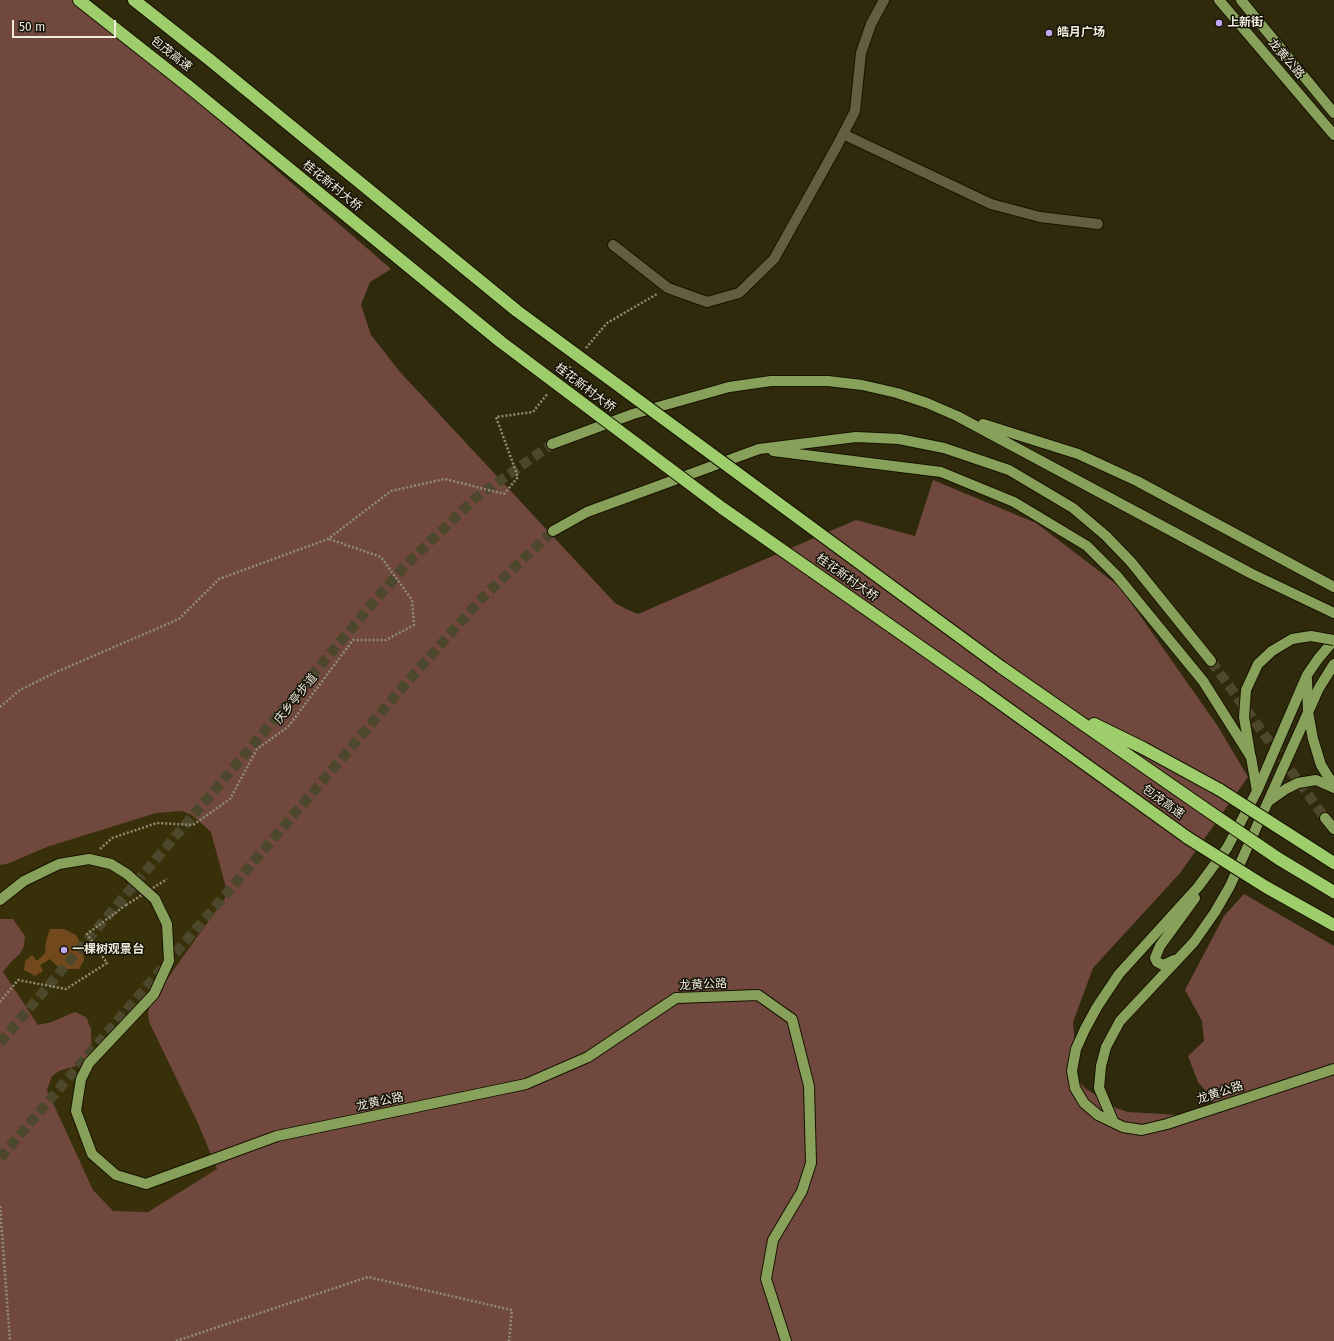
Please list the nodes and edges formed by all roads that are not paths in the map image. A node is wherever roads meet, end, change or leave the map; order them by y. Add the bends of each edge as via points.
1 (80, 0) edge
2 (134, 0) edge
3 (884, 0) edge
4 (1219, 0) edge
5 (1241, 0) edge
6 (210, 60) joint
7 (188, 86) joint
8 (1334, 113) edge
9 (843, 134) junction
10 (1334, 135) edge
11 (1098, 224) dead end
12 (613, 245) dead end
13 (957, 416) junction
14 (552, 444) tunnel mouth
15 (759, 449) junction
16 (553, 531) tunnel mouth
17 (1330, 586) edge
18 (1334, 613) edge
19 (1334, 640) edge
20 (1211, 661) tunnel mouth
21 (1334, 664) edge
22 (1001, 667) joint
23 (1307, 675) junction
24 (982, 690) joint
25 (1061, 708) junction
26 (1308, 712) junction
27 (1251, 757) junction
28 (1334, 787) edge
29 (1257, 791) junction
30 (1269, 801) junction
31 (1325, 818) tunnel mouth
32 (1334, 829) edge
33 (1334, 863) edge
34 (1212, 868) junction
35 (1334, 892) edge
36 (0, 900) edge
37 (1334, 925) edge
38 (1180, 957) junction
39 (1334, 1069) edge
40 (1113, 1121) junction
41 (786, 1341) edge

1 - 7 highway, 包茂高速
2 - 6 highway, 包茂高速
3 - 9 street via 870,24 861,53 855,111
4 - 10 main road, 龙黄公路
5 - 8 main road, 龙黄公路
6 - 22 highway, 桂花新村大桥, bridge via 517,311
7 - 24 highway, 桂花新村大桥, bridge via 508,347 722,508
9 - 11 street via 991,204 1040,217
9 - 12 street via 774,259 739,293 707,302 668,288
13 - 14 main road, bridge via 897,393 862,385 828,381 771,381 729,387 633,414
13 - 17 main road via 1078,454 1136,481
13 - 18 main road via 1250,573
15 - 16 main road, bridge via 587,512
15 - 20 main road via 856,437 899,439 944,448 1009,470 1073,508 1106,536 1145,578
15 - 27 main road via 941,472 1014,502 1047,520 1087,546 1117,576 1203,681
19 - 23 main road
19 - 27 main road, bridge via 1311,636 1298,638 1272,650 1258,664 1246,690 1244,717
21 - 26 main road
22 - 25 highway, 包茂高速
23 - 26 main road
23 - 29 main road
24 - 37 highway, 包茂高速, bridge via 1188,838 1266,887
25 - 33 highway, bridge via 1143,748 1220,790
25 - 35 highway, 包茂高速, bridge via 1279,859
26 - 28 main road via 1321,765
26 - 30 main road
27 - 29 main road
28 - 30 main road via 1316,780 1298,783
29 - 34 main road via 1227,848
30 - 38 main road via 1226,892 1194,942
31 - 32 main road
34 - 38 main road via 1196,898 1160,946 1155,958 1163,965
34 - 40 main road, 龙黄公路 via 1198,887 1119,974 1097,1007 1076,1049 1072,1071 1075,1088 1084,1103 1098,1115
36 - 41 main road, 龙黄公路 via 24,881 58,864 89,859 111,864 127,874 155,899 167,924 169,961 154,994 89,1063 81,1079 76,1111 92,1154 116,1175 146,1184 277,1136 526,1084 588,1057 676,998 758,995 792,1019 809,1086 811,1163 802,1191 773,1240 766,1279
38 - 40 main road via 1120,1021 1106,1047 1100,1066 1099,1088
39 - 40 main road, 龙黄公路 via 1142,1130 1123,1127

